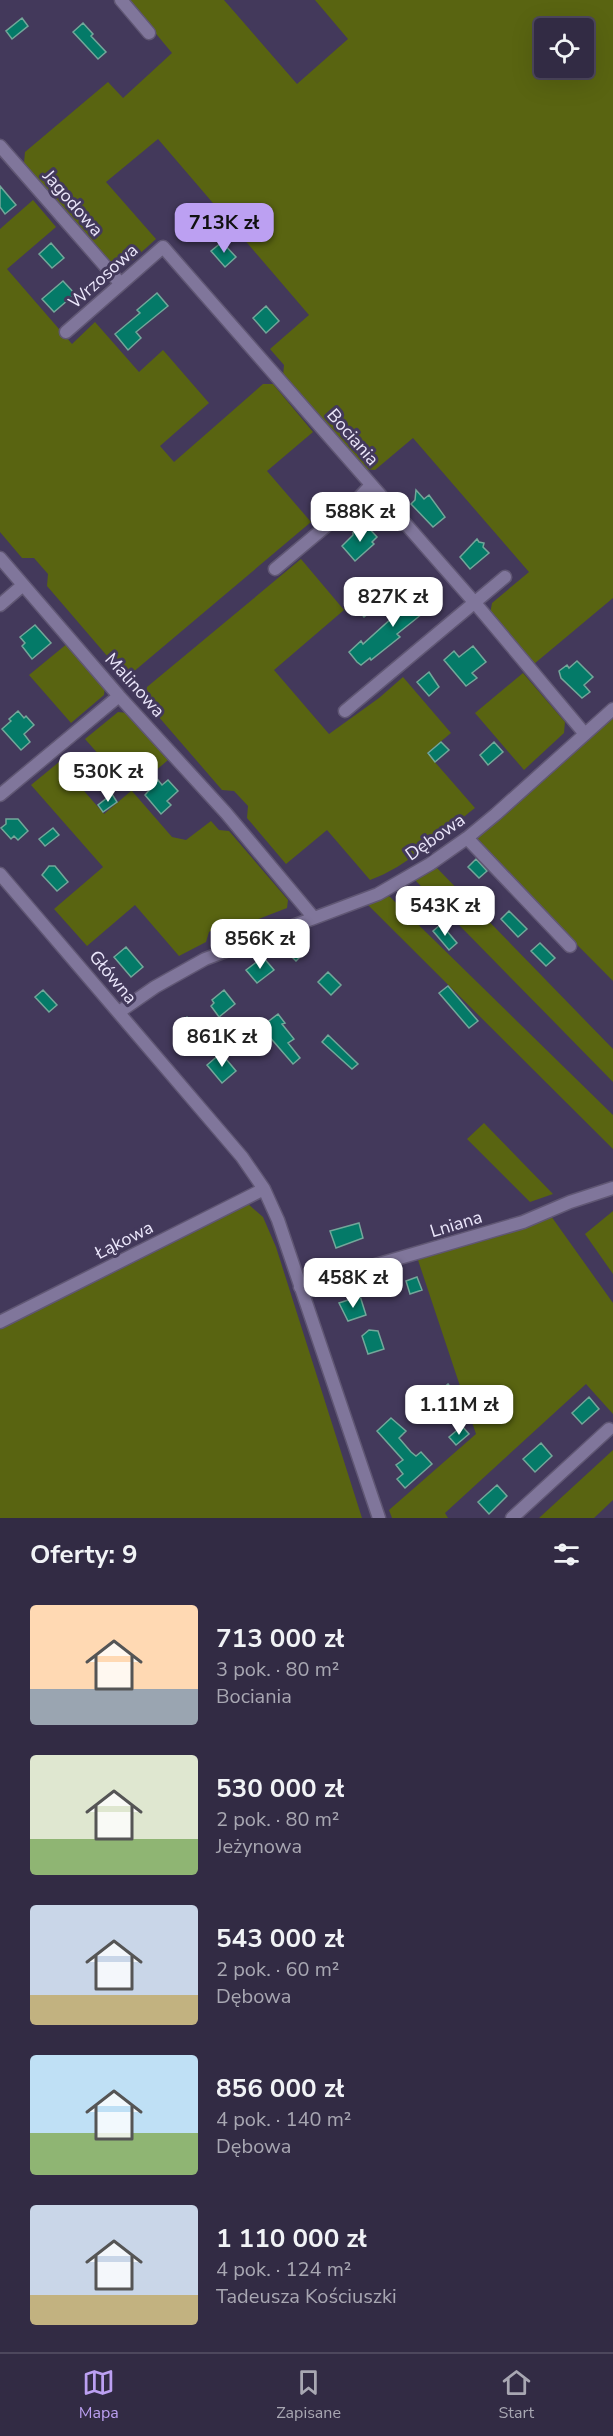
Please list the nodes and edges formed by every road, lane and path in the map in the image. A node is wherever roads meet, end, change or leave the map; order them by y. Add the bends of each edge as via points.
1 (121, 0) edge
2 (149, 33) dead end
3 (0, 146) edge
4 (163, 247) joint
5 (120, 283) junction
6 (66, 332) dead end
7 (371, 485) junction
8 (0, 558) edge
9 (275, 569) dead end
10 (505, 577) dead end
11 (23, 585) junction
12 (475, 603) junction
13 (0, 605) edge
14 (119, 696) junction
15 (613, 708) edge
16 (345, 711) dead end
17 (585, 734) junction
18 (0, 795) edge
19 (467, 838) junction
20 (0, 874) edge
21 (314, 918) junction
22 (570, 946) dead end
23 (119, 1012) junction
24 (264, 1188) junction
25 (613, 1188) edge
26 (300, 1287) junction
27 (0, 1322) edge
28 (609, 1429) dead end
29 (379, 1518) edge
30 (512, 1518) edge

1 - 2 street
3 - 5 street, Jagodowa
4 - 5 street, Wrzosowa
4 - 7 street, Bociania
5 - 6 street, Wrzosowa
7 - 9 street
7 - 12 street, Bociania
8 - 11 street, Malinowa
10 - 12 street
11 - 13 street
11 - 14 street, Malinowa
12 - 16 street
12 - 17 street, Bociania
14 - 18 street
14 - 21 street, Malinowa via 226,813
15 - 17 street, Dębowa
17 - 19 street, Dębowa
19 - 21 street, Dębowa via 378,894
19 - 22 street
20 - 23 street, Główna
21 - 23 street, Dębowa via 206,959
23 - 24 street, Główna via 226,1136
24 - 26 street, Główna
24 - 27 street, Łąkowa
25 - 26 street, Lniana via 483,1235
26 - 29 street, Główna
28 - 30 street

